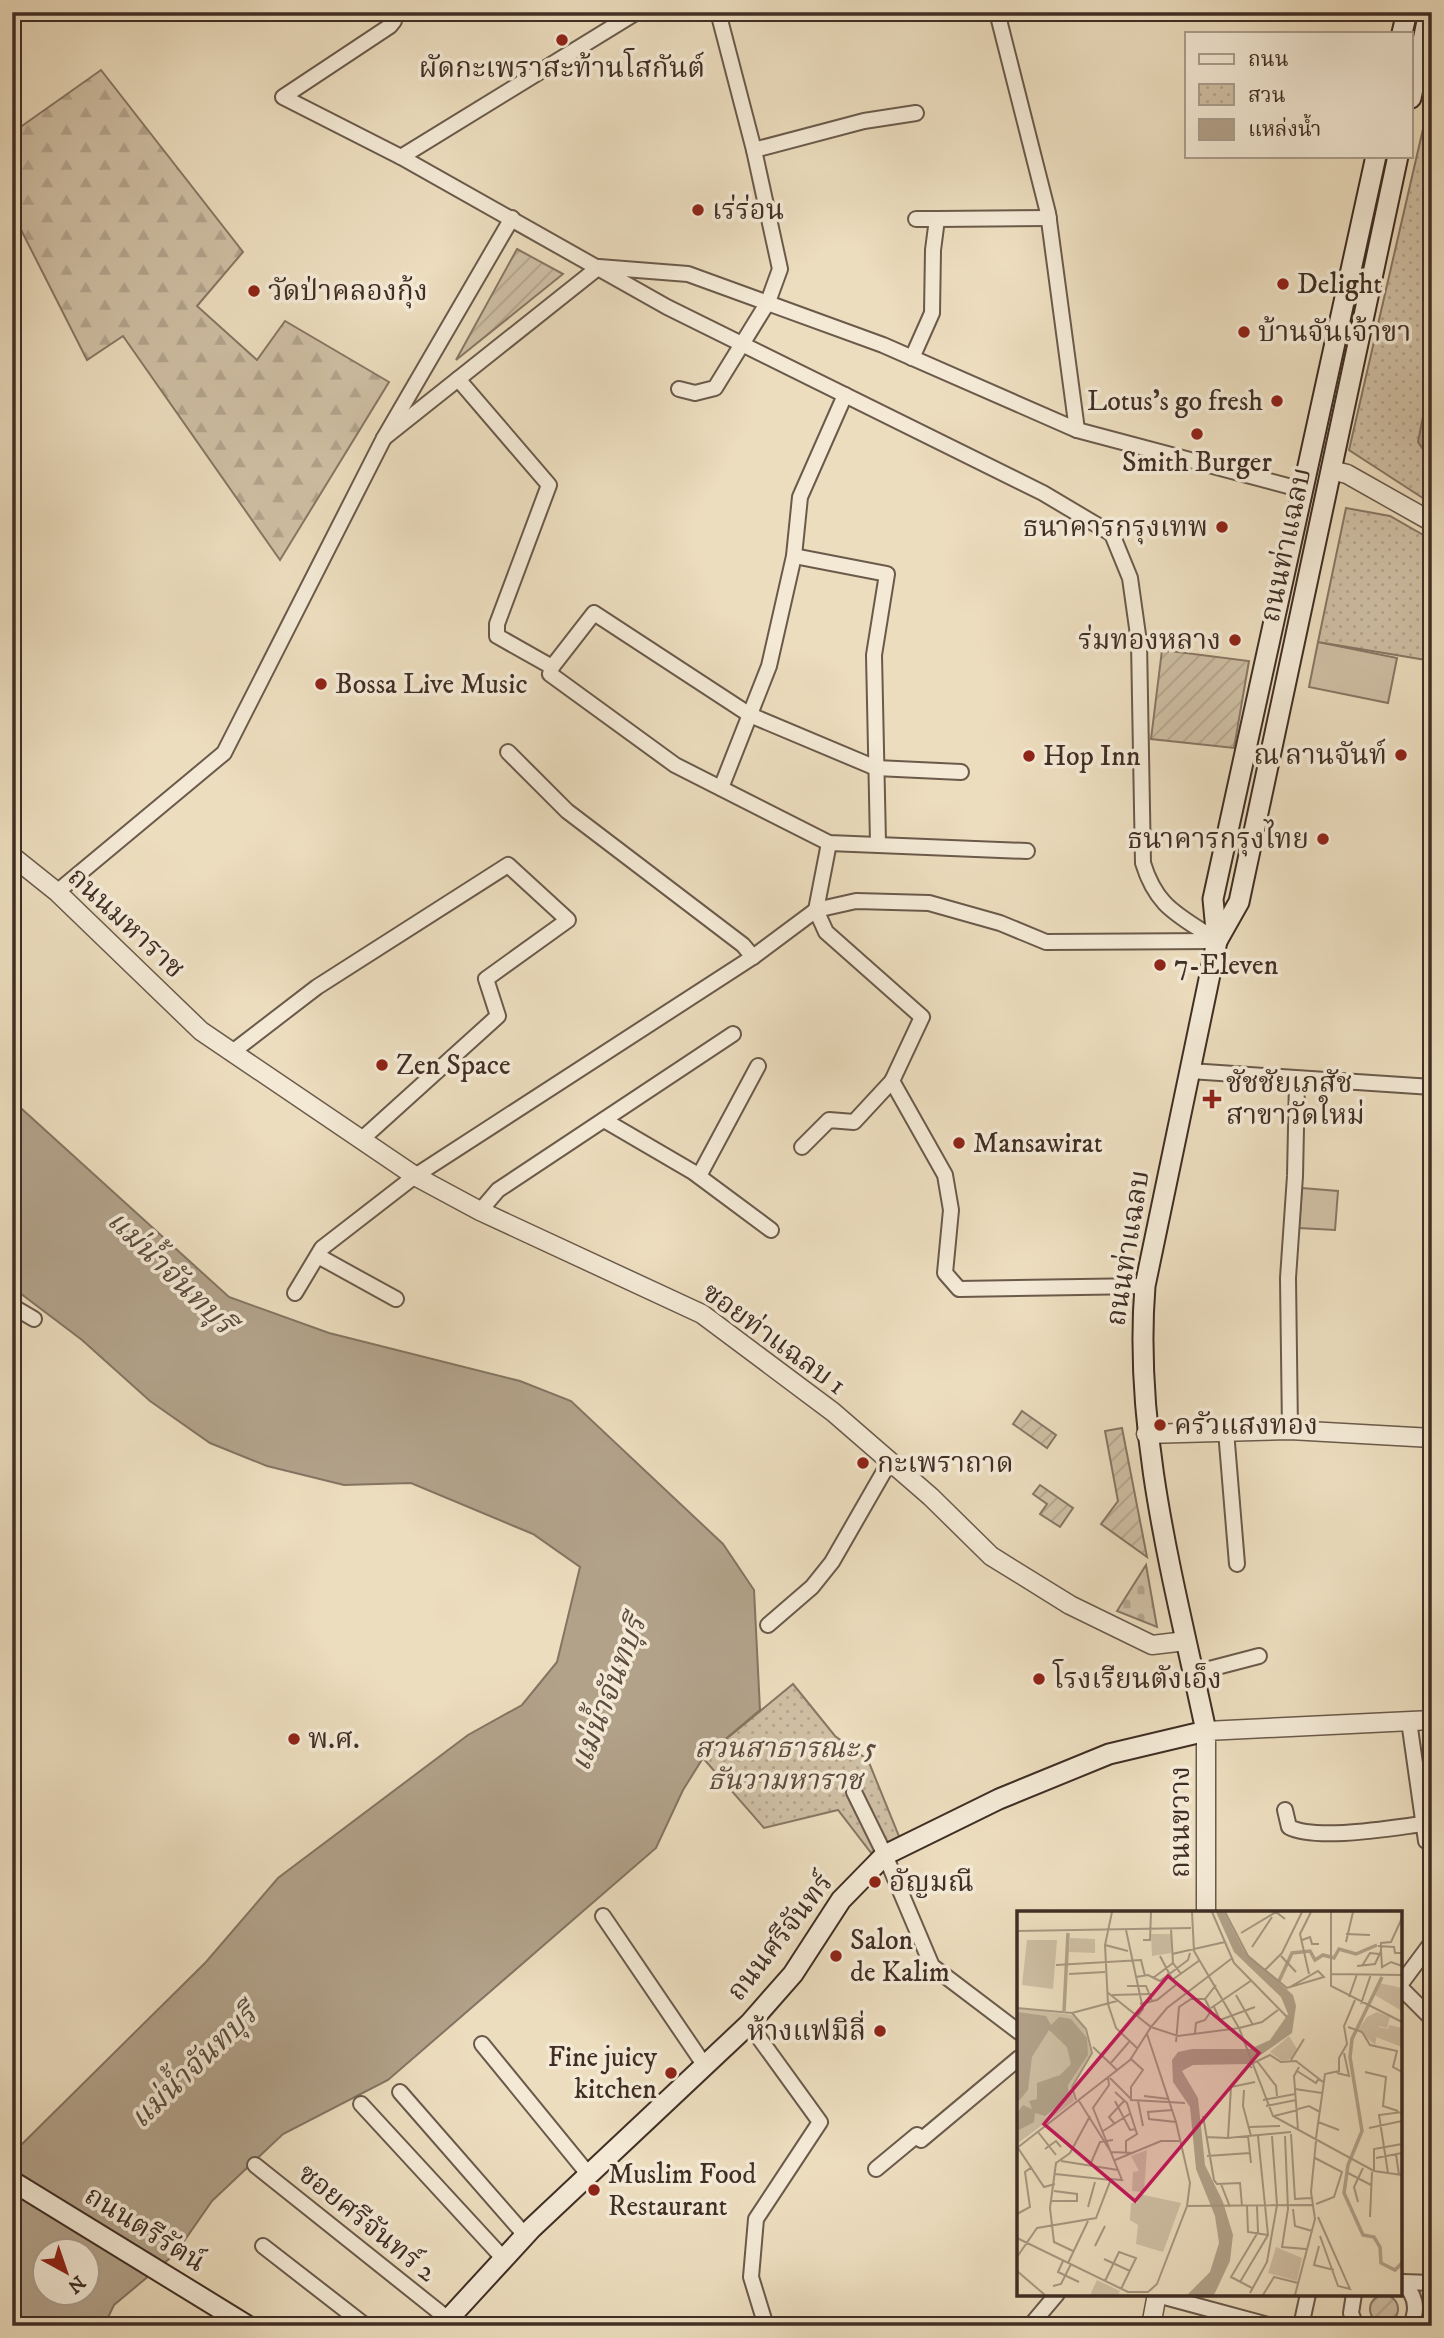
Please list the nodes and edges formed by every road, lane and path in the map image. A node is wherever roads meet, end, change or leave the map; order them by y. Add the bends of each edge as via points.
1 (393, 12) edge
2 (637, 12) edge
3 (718, 12) edge
4 (997, 12) edge
5 (1407, 12) edge
6 (1429, 12) edge
7 (1402, 32) edge
8 (1412, 93) edge
9 (916, 113) dead end
10 (754, 150) junction
11 (401, 157) junction
12 (1376, 158) edge
13 (1398, 158) edge
14 (512, 218) junction
15 (1049, 218) junction
16 (916, 219) dead end
17 (937, 219) junction
18 (599, 267) junction
19 (768, 302) junction
20 (740, 343) junction
21 (912, 358) junction
22 (458, 379) junction
23 (679, 389) dead end
24 (845, 395) junction
25 (1077, 430) junction
26 (384, 438) junction
27 (1308, 462) junction
28 (1331, 470) junction
29 (1303, 490) junction
30 (1432, 522) edge
31 (794, 556) junction
32 (552, 667) junction
33 (750, 715) junction
34 (508, 752) dead end
35 (876, 768) junction
36 (961, 772) dead end
37 (721, 788) junction
38 (830, 843) junction
39 (878, 843) junction
40 (1027, 851) dead end
41 (12, 856) edge
42 (57, 892) junction
43 (816, 911) junction
44 (1217, 941) junction
45 (753, 957) junction
46 (201, 1031) joint
47 (733, 1034) dead end
48 (231, 1053) junction
49 (758, 1066) dead end
50 (1190, 1071) junction
51 (1297, 1080) junction
52 (892, 1081) junction
53 (1432, 1087) edge
54 (604, 1119) junction
55 (362, 1139) junction
56 (802, 1147) dead end
57 (415, 1176) junction
58 (699, 1176) junction
59 (480, 1211) junction
60 (771, 1230) dead end
61 (317, 1256) junction
62 (1145, 1286) junction
63 (295, 1293) dead end
64 (396, 1299) dead end
65 (12, 1306) edge
66 (34, 1319) dead end
67 (1290, 1430) junction
68 (1226, 1431) junction
69 (1146, 1434) junction
70 (1432, 1438) edge
71 (890, 1461) junction
72 (1237, 1564) dead end
73 (768, 1625) dead end
74 (1186, 1641) junction
75 (1259, 1656) dead end
76 (1194, 1673) junction
77 (1432, 1720) edge
78 (1409, 1721) junction
79 (1206, 1731) junction
80 (854, 1792) dead end
81 (1285, 1810) dead end
82 (1423, 1824) junction
83 (1432, 1844) edge
84 (885, 1855) junction
85 (1206, 1911) edge
86 (603, 1916) dead end
87 (1432, 1942) edge
88 (1402, 1983) edge
89 (1402, 1988) edge
90 (1432, 2019) edge
91 (749, 2024) junction
92 (1017, 2030) edge
93 (482, 2044) dead end
94 (1017, 2060) edge
95 (705, 2066) junction
96 (400, 2092) dead end
97 (361, 2104) dead end
98 (255, 2165) dead end
99 (876, 2169) dead end
100 (589, 2175) junction
101 (12, 2181) edge
102 (525, 2235) junction
103 (263, 2246) dead end
104 (503, 2258) junction
105 (1402, 2282) edge
106 (1432, 2283) edge
107 (1054, 2296) edge
108 (1157, 2296) edge
109 (1161, 2296) edge
110 (1308, 2296) edge
111 (1354, 2296) edge
112 (445, 2322) edge
113 (248, 2326) edge
114 (366, 2326) edge
115 (766, 2326) edge
116 (1030, 2326) edge
117 (1152, 2326) edge
118 (1272, 2326) edge
119 (1301, 2326) edge
120 (1356, 2326) edge
121 (1410, 2326) edge

1 - 11 street via 390,26 283,97
2 - 11 street
3 - 10 street
4 - 15 street
5 - 7 main road
6 - 8 main road
9 - 10 street via 864,121
10 - 19 street via 780,269
11 - 14 street
12 - 27 main road, ถนนท่าแฉลบ
13 - 28 main road, ถนนท่าแฉลบ
14 - 18 street
14 - 26 street
15 - 17 street
15 - 25 street
16 - 17 street
17 - 21 street via 932,313
18 - 19 street via 688,274
18 - 20 street
18 - 22 street
19 - 20 street
19 - 21 street
20 - 23 street via 715,388 695,393
20 - 24 street
21 - 25 street
22 - 26 street
22 - 32 street via 548,485 497,624 497,636
24 - 31 street via 800,497
24 - 44 street via 1043,494 1112,534 1130,578 1139,642 1143,863 1161,902
25 - 29 street
26 - 42 street via 224,753
27 - 28 main road
27 - 29 main road, ถนนท่าแฉลบ
28 - 30 street via 1347,474
28 - 44 main road, ถนนท่าแฉลบ via 1239,902
29 - 44 main road, ถนนท่าแฉลบ via 1213,900
31 - 33 street via 769,666
31 - 35 street via 887,574 874,655
32 - 33 street via 594,613
32 - 37 street via 550,674 675,765
33 - 35 street
33 - 37 street
34 - 45 street via 567,811
35 - 36 street
35 - 39 street
37 - 38 street
38 - 39 street
38 - 43 street
39 - 40 street
41 - 42 street, ถนนมหาราช
42 - 46 street, ถนนมหาราช
43 - 44 street via 856,901 929,903 1046,942
43 - 45 street
43 - 52 street via 826,932 922,1017
44 - 50 main road, ถนนท่าแฉลบ
45 - 57 street
46 - 48 street, ซอยท่าแฉลบ 1
47 - 54 street
48 - 55 street, ซอยท่าแฉลบ 1
48 - 55 street via 317,986 508,865 568,920 486,979 498,1016
49 - 58 street
50 - 51 street
50 - 62 main road, ถนนท่าแฉลบ
51 - 53 street
51 - 67 street via 1288,1278
52 - 56 street via 854,1122 829,1120
52 - 62 street via 945,1175 951,1210 945,1273 959,1289
54 - 58 street
54 - 59 street via 498,1190
55 - 57 street, ซอยท่าแฉลบ 1
57 - 59 street, ซอยท่าแฉลบ 1
57 - 61 street
58 - 60 street
59 - 71 street, ซอยท่าแฉลบ 1 via 702,1314
61 - 63 street
61 - 64 street
62 - 69 main road, ถนนท่าแฉลบ via 1140,1344
65 - 66 street
67 - 68 street
67 - 70 street
68 - 69 street
68 - 72 street
69 - 74 main road, ถนนท่าแฉลบ
71 - 73 street via 827,1568
71 - 74 street, ซอยท่าแฉลบ 1 via 991,1556 1070,1605 1152,1645
74 - 76 main road, ถนนท่าแฉลบ
75 - 76 street
76 - 79 main road, ถนนท่าแฉลบ
77 - 78 street
78 - 79 street
78 - 82 street
79 - 84 main road, ถนนศรีจันทร์ via 1109,1754
79 - 85 street, ถนนขวาง
80 - 84 street
81 - 82 street via 1289,1827 1304,1832
82 - 83 street via 1426,1841
84 - 91 main road, ถนนศรีจันทร์ via 841,1900 793,1974
84 - 92 street via 932,1966
86 - 95 street
87 - 88 street
89 - 90 street
91 - 95 main road, ถนนศรีจันทร์
91 - 115 street via 820,2122 756,2219 751,2277
93 - 100 street
94 - 99 street via 921,2140 917,2135
95 - 100 main road, ถนนศรีจันทร์
96 - 102 street
97 - 104 street
98 - 112 street, ซอยศรีจันทร์ 2
100 - 102 main road, ถนนศรีจันทร์
101 - 113 main road, ถนนตรีรัตน์
102 - 104 main road, ถนนศรีจันทร์
103 - 114 street
104 - 112 main road, ถนนศรีจันทร์
105 - 106 street
105 - 121 street via 1415,2301
107 - 116 street
108 - 117 street
109 - 118 street
110 - 119 street
111 - 120 street via 1351,2313

